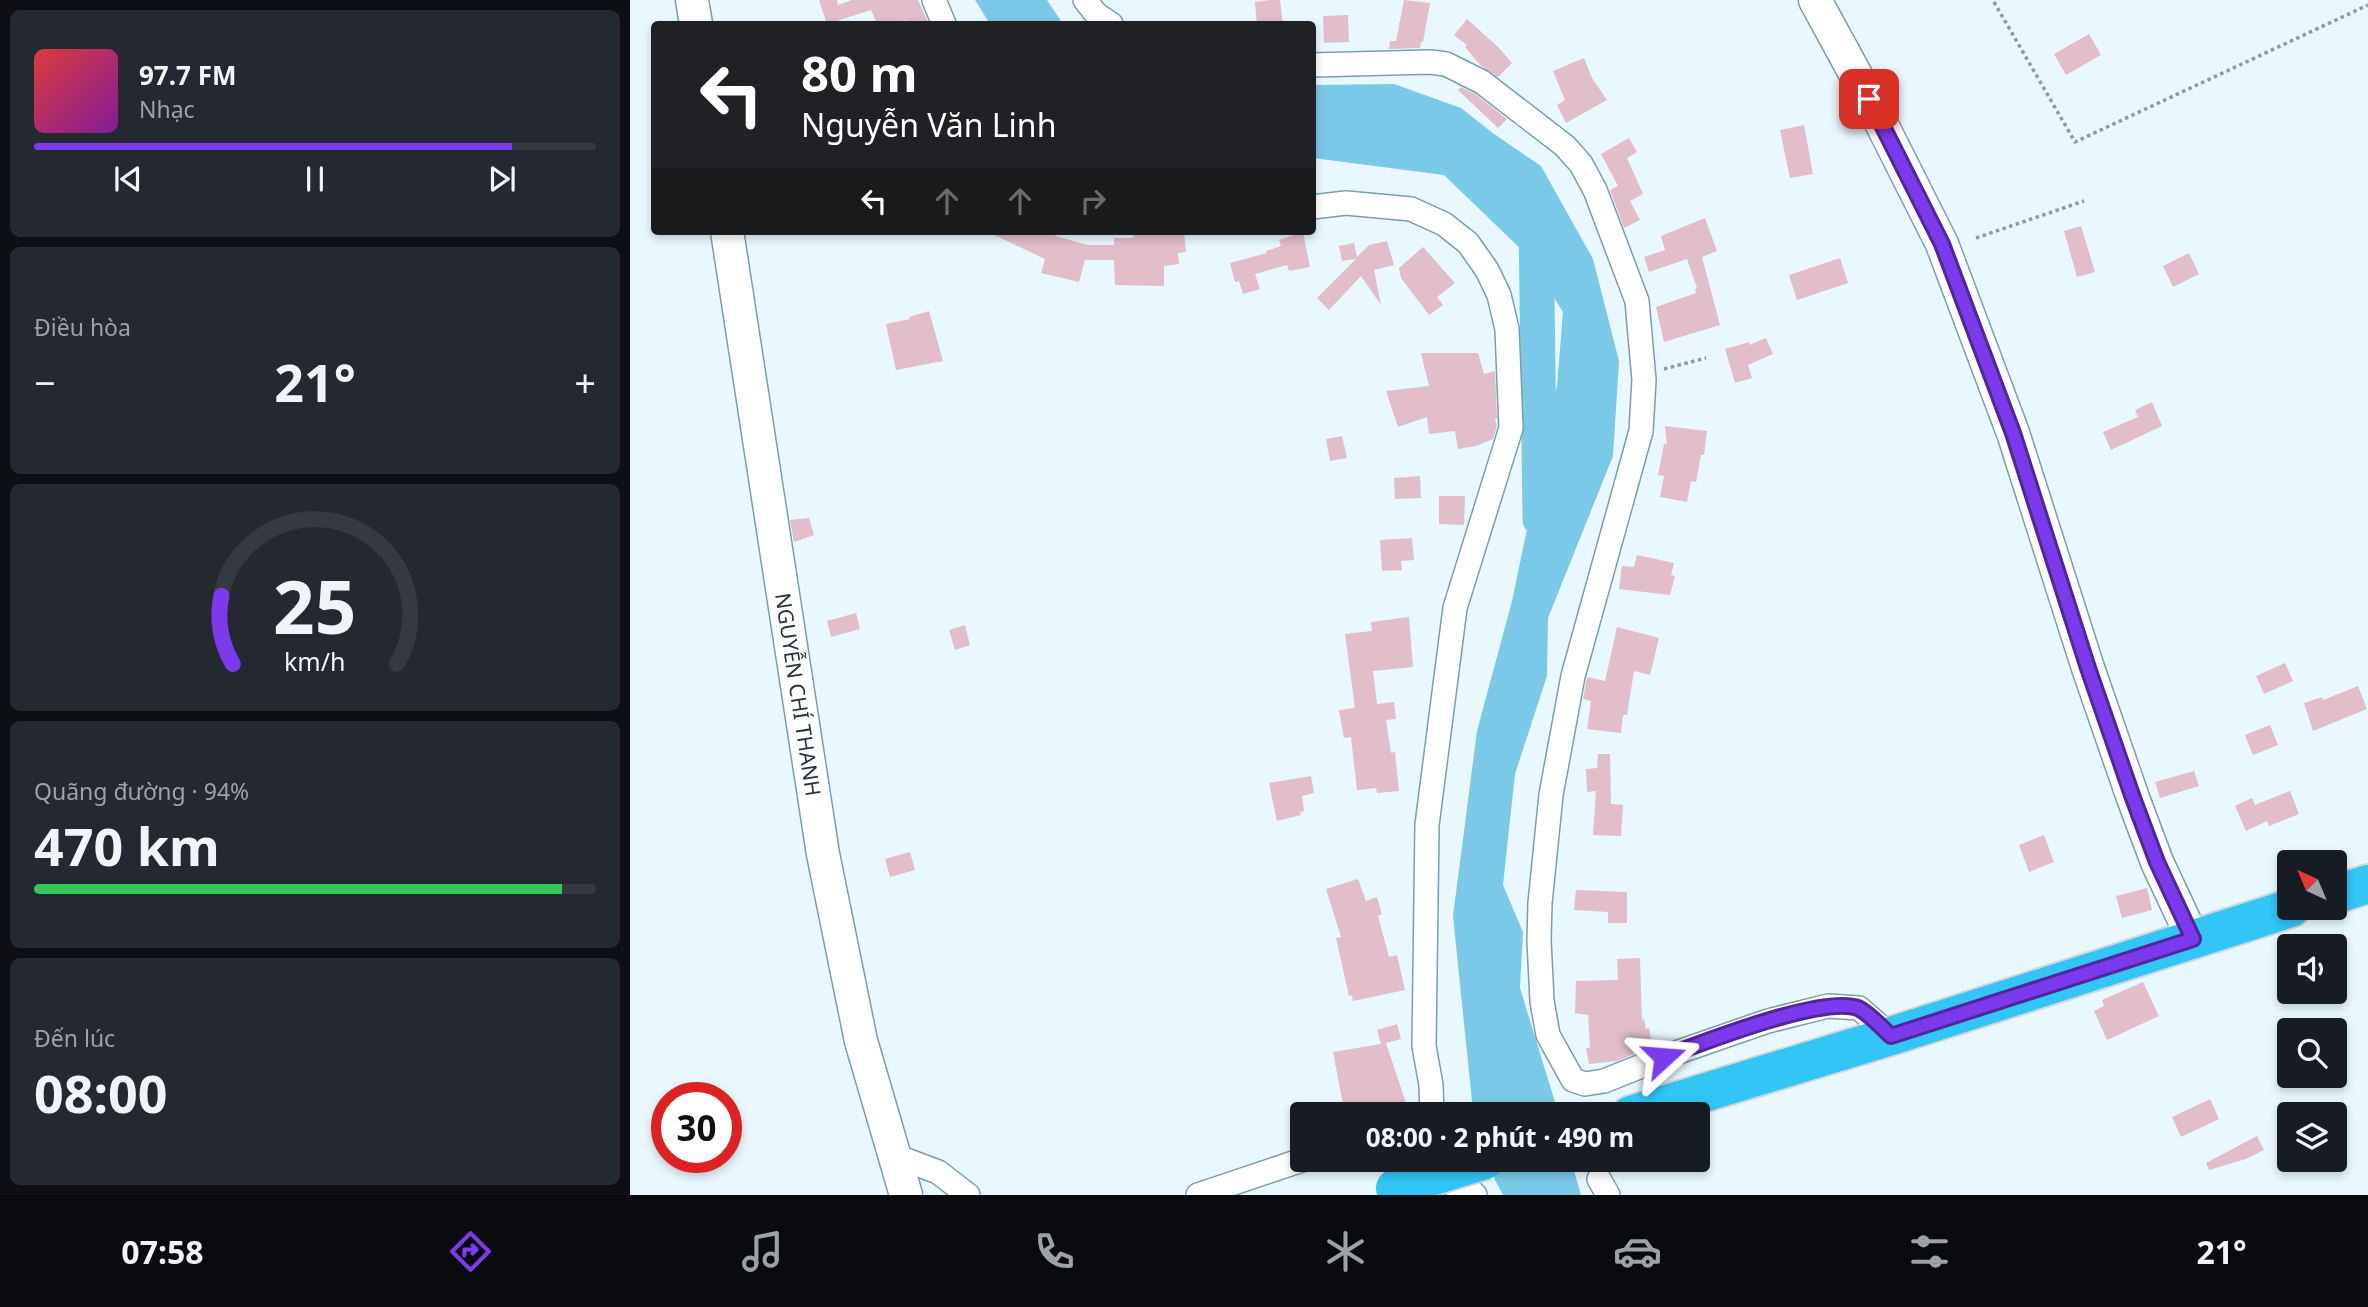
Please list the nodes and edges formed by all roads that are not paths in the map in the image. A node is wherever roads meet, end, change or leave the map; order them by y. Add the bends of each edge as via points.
1 (692, 0) edge
2 (934, 0) edge
3 (1085, 0) edge
4 (1815, 0) edge
5 (696, 21) edge
6 (943, 21) edge
7 (1106, 21) edge
8 (1316, 65) edge
9 (1316, 207) edge
10 (728, 235) edge
11 (2368, 884) edge
12 (2347, 891) edge
13 (2277, 912) edge
14 (2193, 939) junction
15 (1891, 1036) junction
16 (1432, 1102) edge
17 (1672, 1102) edge
18 (893, 1155) junction
19 (1290, 1164) edge
20 (1447, 1172) edge
21 (1449, 1189) edge
22 (1384, 1192) edge
23 (897, 1195) edge
24 (906, 1195) edge
25 (930, 1195) edge
26 (968, 1195) edge
27 (1198, 1195) edge
28 (1475, 1195) edge

1 - 5 main road
2 - 6 street
3 - 7 street
4 - 14 main road via 1942,244 2013,433 2133,798
8 - 15 street via 1430,62 1446,64 1482,82 1565,146 1581,164 1637,302 1644,380 1641,431 1573,676 1552,795 1540,903 1542,1001 1548,1035 1573,1080 1585,1084 1604,1080 1768,1021 1828,1006 1859,1009
9 - 16 street via 1346,203 1411,209 1444,224 1468,243 1487,270 1507,329 1511,428 1455,608 1427,825 1424,1046
10 - 18 main road, NGUYỄN CHÍ THANH via 823,855 861,1041
11 - 12 highway
13 - 14 highway
14 - 15 highway
15 - 17 highway
18 - 23 main road, NGUYỄN CHÍ THANH
18 - 24 main road, NGUYỄN CHÍ THANH
18 - 25 main road, NGUYỄN CHÍ THANH via 912,1181
18 - 26 street via 938,1172
19 - 27 street
20 - 22 highway, bridge
21 - 28 street via 1468,1188

